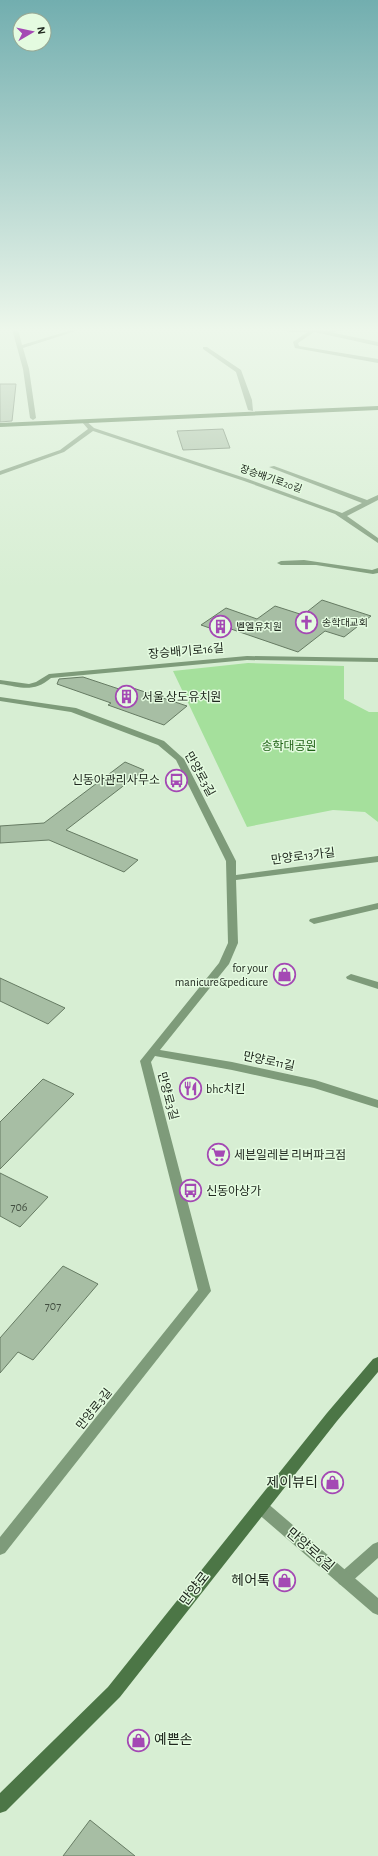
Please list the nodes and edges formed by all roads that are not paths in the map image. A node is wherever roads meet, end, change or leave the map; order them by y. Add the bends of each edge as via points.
1 (98, 416) edge
2 (219, 416) edge
3 (0, 418) edge
4 (33, 418) joint
5 (85, 422) junction
6 (0, 424) edge
7 (92, 429) junction
8 (272, 467) dead end
9 (0, 474) edge
10 (378, 497) edge
11 (368, 502) junction
12 (342, 516) junction
13 (378, 541) edge
14 (281, 563) dead end
15 (378, 570) edge
16 (378, 660) edge
17 (0, 682) edge
18 (0, 699) edge
19 (378, 859) edge
20 (232, 878) junction
21 (378, 906) edge
22 (314, 921) dead end
23 (351, 976) dead end
24 (378, 986) edge
25 (153, 1052) junction
26 (378, 1104) edge
27 (378, 1363) edge
28 (261, 1507) junction
29 (0, 1548) edge
30 (378, 1549) edge
31 (344, 1579) junction
32 (378, 1608) edge
33 (0, 1805) edge

1 - 4 street
2 - 5 street
3 - 4 street
5 - 6 street
5 - 7 street, 장승배기로20길
7 - 9 street via 62,451
7 - 12 street, 장승배기로20길 via 246,480
8 - 11 street
10 - 11 street
11 - 12 street
12 - 13 street, 장승배기로20길
14 - 15 street via 314,561 373,572
16 - 17 street, 장승배기로16길 via 247,658 49,676 39,684 28,686
18 - 20 street, 만양로3길 via 73,710 161,743 180,759 231,861
19 - 20 street, 만양로13가길
20 - 25 street, 만양로3길 via 234,943 224,964
21 - 22 street
23 - 24 street
25 - 26 street, 만양로11길 via 315,1084
25 - 29 street, 만양로3길 via 145,1062 205,1290
27 - 28 street, 만양로
28 - 31 street, 만양로6길
28 - 33 street, 만양로 via 114,1692
30 - 31 street, 만양로6길
31 - 32 street

